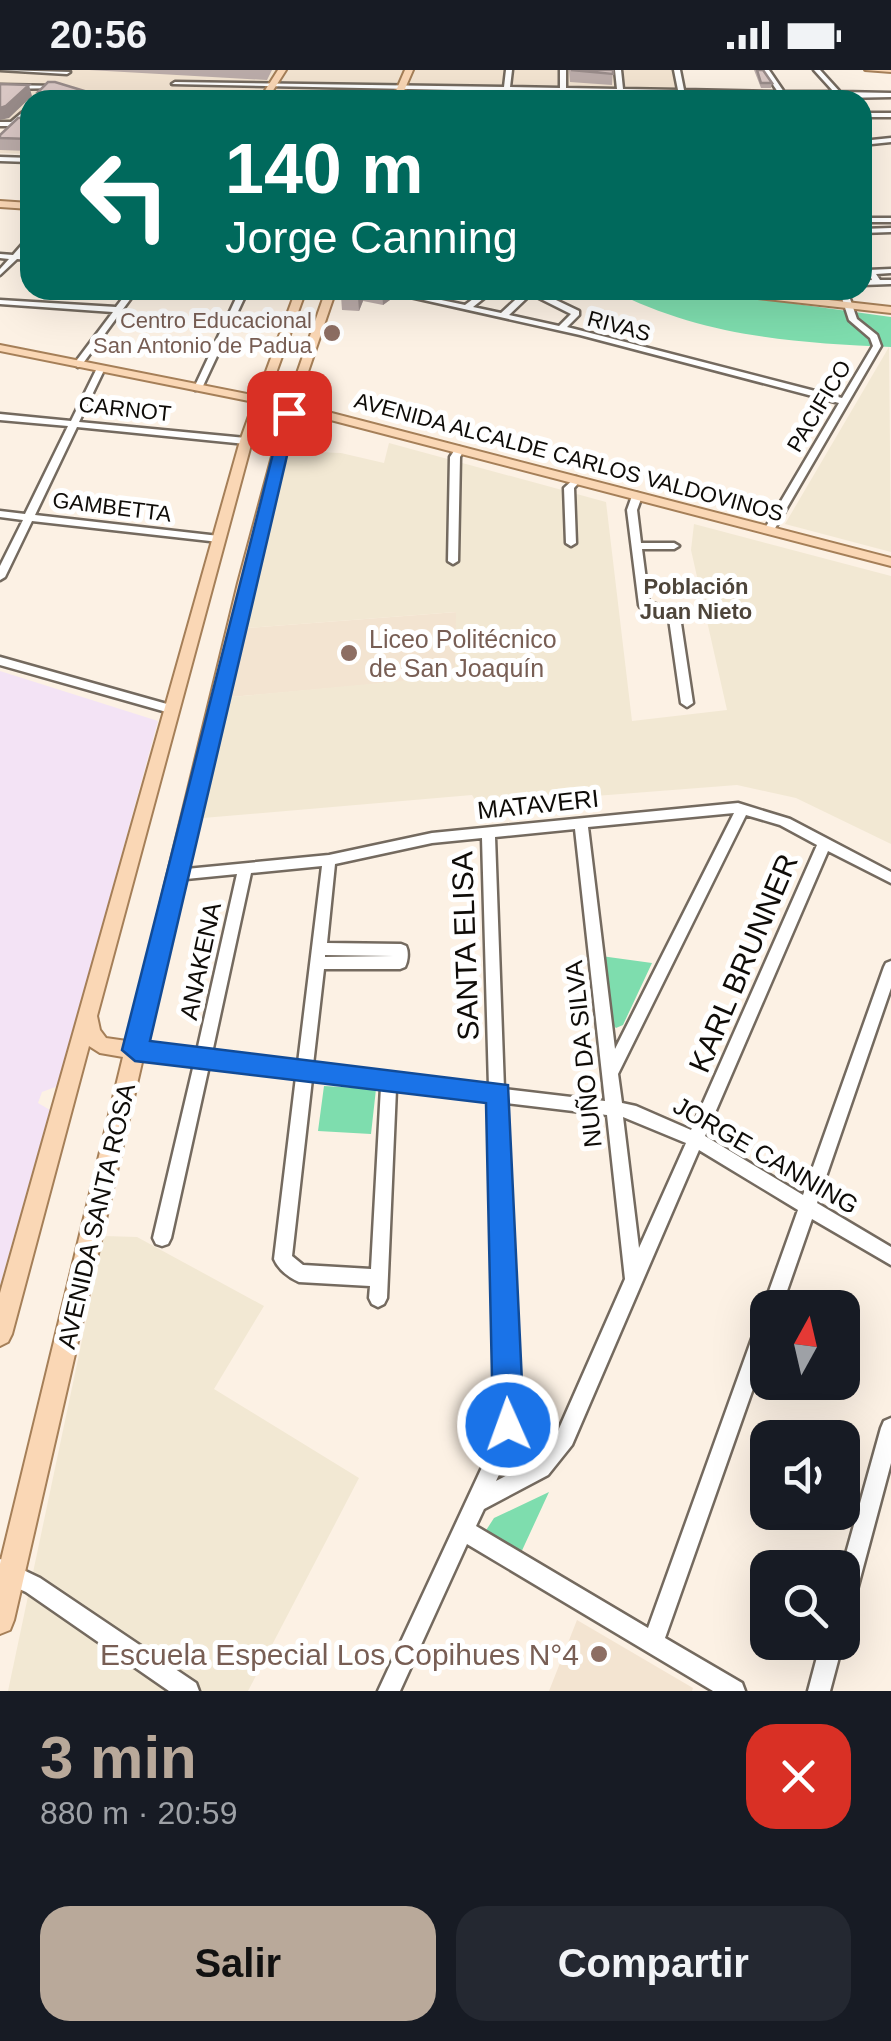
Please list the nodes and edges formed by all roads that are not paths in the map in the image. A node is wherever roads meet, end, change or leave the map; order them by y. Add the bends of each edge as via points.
1 (0, 70) edge
2 (282, 70) edge
3 (408, 70) edge
4 (510, 70) edge
5 (563, 70) edge
6 (818, 70) edge
7 (869, 70) edge
8 (891, 70) edge
9 (68, 71) edge
10 (175, 84) dead end
11 (272, 86) junction
12 (0, 87) edge
13 (401, 88) junction
14 (50, 89) junction
15 (64, 89) edge
16 (269, 90) edge
17 (507, 90) junction
18 (563, 90) joint
19 (835, 90) edge
20 (20, 117) edge
21 (0, 124) edge
22 (13, 124) junction
23 (20, 124) edge
24 (872, 134) edge
25 (891, 140) edge
26 (872, 141) edge
27 (878, 141) junction
28 (20, 252) edge
29 (0, 256) edge
30 (15, 257) junction
31 (20, 257) edge
32 (0, 273) edge
33 (872, 274) edge
34 (872, 282) edge
35 (877, 282) junction
36 (891, 282) edge
37 (125, 300) edge
38 (239, 300) edge
39 (298, 300) edge
40 (327, 300) edge
41 (430, 300) edge
42 (478, 300) edge
43 (520, 300) edge
44 (551, 300) edge
45 (790, 300) edge
46 (848, 300) edge
47 (0, 302) edge
48 (436, 302) joint
49 (560, 304) junction
50 (468, 308) junction
51 (851, 308) junction
52 (118, 310) junction
53 (891, 310) edge
54 (503, 316) junction
55 (532, 322) junction
56 (561, 329) junction
57 (0, 348) edge
58 (78, 364) junction
59 (101, 368) junction
60 (198, 388) junction
61 (260, 400) junction
62 (845, 402) junction
63 (291, 406) junction
64 (0, 417) edge
65 (73, 424) junction
66 (246, 440) junction
67 (460, 450) junction
68 (576, 480) junction
69 (637, 496) junction
70 (0, 514) edge
71 (28, 517) junction
72 (769, 530) junction
73 (218, 540) junction
74 (571, 543) dead end
75 (637, 546) junction
76 (674, 546) dead end
77 (453, 561) dead end
78 (891, 562) edge
79 (0, 577) edge
80 (0, 661) edge
81 (687, 703) dead end
82 (170, 709) junction
83 (743, 809) junction
84 (581, 822) junction
85 (488, 832) junction
86 (824, 843) junction
87 (329, 860) junction
88 (245, 868) junction
89 (176, 874) junction
90 (891, 878) edge
91 (891, 967) edge
92 (89, 1014) junction
93 (135, 1050) junction
94 (203, 1058) junction
95 (305, 1070) junction
96 (610, 1074) junction
97 (389, 1080) junction
98 (498, 1093) junction
99 (613, 1106) junction
100 (697, 1140) junction
101 (807, 1206) junction
102 (162, 1238) dead end
103 (891, 1257) edge
104 (379, 1278) junction
105 (634, 1281) junction
106 (778, 1290) edge
107 (378, 1298) dead end
108 (0, 1334) edge
109 (750, 1370) edge
110 (891, 1428) edge
111 (476, 1507) junction
112 (464, 1530) junction
113 (857, 1550) edge
114 (5, 1571) edge
115 (0, 1620) edge
116 (653, 1643) junction
117 (827, 1660) edge
118 (188, 1691) edge
119 (389, 1691) edge
120 (734, 1691) edge
121 (819, 1691) edge

1 - 9 street
2 - 11 main road
3 - 13 main road
4 - 17 street
5 - 18 street
6 - 19 street
7 - 8 main road
9 - 14 street
10 - 11 street
11 - 13 street
11 - 16 main road
12 - 14 street
13 - 17 street
14 - 15 street
17 - 18 street
20 - 22 street
21 - 22 street
22 - 23 street
24 - 27 street
25 - 27 street
26 - 27 street
28 - 30 street
29 - 30 street
30 - 31 street
30 - 32 street
33 - 35 street
34 - 35 street
35 - 36 street
37 - 52 street
38 - 60 street
39 - 61 main road
40 - 63 main road, AVENIDA SANTA ROSA
41 - 48 street, RIVAS
42 - 50 street
43 - 54 street
44 - 49 street
45 - 51 main road
46 - 51 street
47 - 52 street
48 - 50 street, RIVAS
49 - 55 street
49 - 56 street via 576,313
50 - 54 street, RIVAS
51 - 53 main road
51 - 62 street, PACIFICO via 853,320 878,346
52 - 58 street
54 - 55 street, RIVAS
55 - 56 street, RIVAS
56 - 62 street, RIVAS
57 - 58 main road, AVENIDA ALCALDE CARLOS VALDOVINOS
58 - 59 main road, AVENIDA ALCALDE CARLOS VALDOVINOS
59 - 60 main road, AVENIDA ALCALDE CARLOS VALDOVINOS
59 - 65 street
60 - 61 main road, AVENIDA ALCALDE CARLOS VALDOVINOS
61 - 63 main road, AVENIDA ALCALDE CARLOS VALDOVINOS
61 - 66 main road
62 - 72 street, PACIFICO
63 - 67 main road, AVENIDA ALCALDE CARLOS VALDOVINOS
63 - 89 main road, AVENIDA SANTA ROSA
64 - 65 street, CARNOT
65 - 66 street, CARNOT
65 - 71 street
66 - 73 main road
67 - 68 main road, AVENIDA ALCALDE CARLOS VALDOVINOS
67 - 77 street via 454,457
68 - 69 main road, AVENIDA ALCALDE CARLOS VALDOVINOS
68 - 74 street via 568,488
69 - 72 main road, AVENIDA ALCALDE CARLOS VALDOVINOS
69 - 75 street
70 - 71 street, GAMBETTA
71 - 73 street, GAMBETTA
71 - 79 street
72 - 78 main road, AVENIDA ALCALDE CARLOS VALDOVINOS
73 - 82 main road
75 - 76 street
75 - 81 street via 644,605 673,610
80 - 82 street
82 - 92 main road
83 - 84 street, MATAVERI
83 - 86 street, MATAVERI
83 - 96 street
84 - 85 street, MATAVERI
84 - 96 street, NUÑO DA SILVA
85 - 87 street, MATAVERI
85 - 98 street, SANTA ELISA
86 - 90 street, MATAVERI
86 - 100 street, KARL BRUNNER
87 - 88 street, MATAVERI
87 - 95 street
88 - 89 street, MATAVERI
88 - 94 street, ANAKENA
89 - 93 main road, AVENIDA SANTA ROSA
91 - 101 street
92 - 93 main road via 100,1045
92 - 108 main road
93 - 94 street, JORGE CANNING
93 - 114 main road, AVENIDA SANTA ROSA
94 - 95 street, JORGE CANNING
94 - 102 street, ANAKENA
95 - 97 street, JORGE CANNING
95 - 104 street via 284,1259 299,1273
96 - 99 street, NUÑO DA SILVA
97 - 98 street, JORGE CANNING
97 - 104 street
98 - 99 street, JORGE CANNING
98 - 111 street, SANTA ELISA via 508,1434
99 - 100 street, JORGE CANNING
99 - 105 street, NUÑO DA SILVA
100 - 101 street, JORGE CANNING
100 - 105 street, KARL BRUNNER
101 - 103 street, JORGE CANNING
101 - 106 street
104 - 107 street
105 - 111 street, KARL BRUNNER via 559,1448 541,1468
109 - 116 street
110 - 113 street
111 - 112 street, SANTA ELISA
112 - 116 street
112 - 119 street, SANTA ELISA
114 - 115 main road, AVENIDA SANTA ROSA
114 - 118 street
116 - 120 street
117 - 121 street

